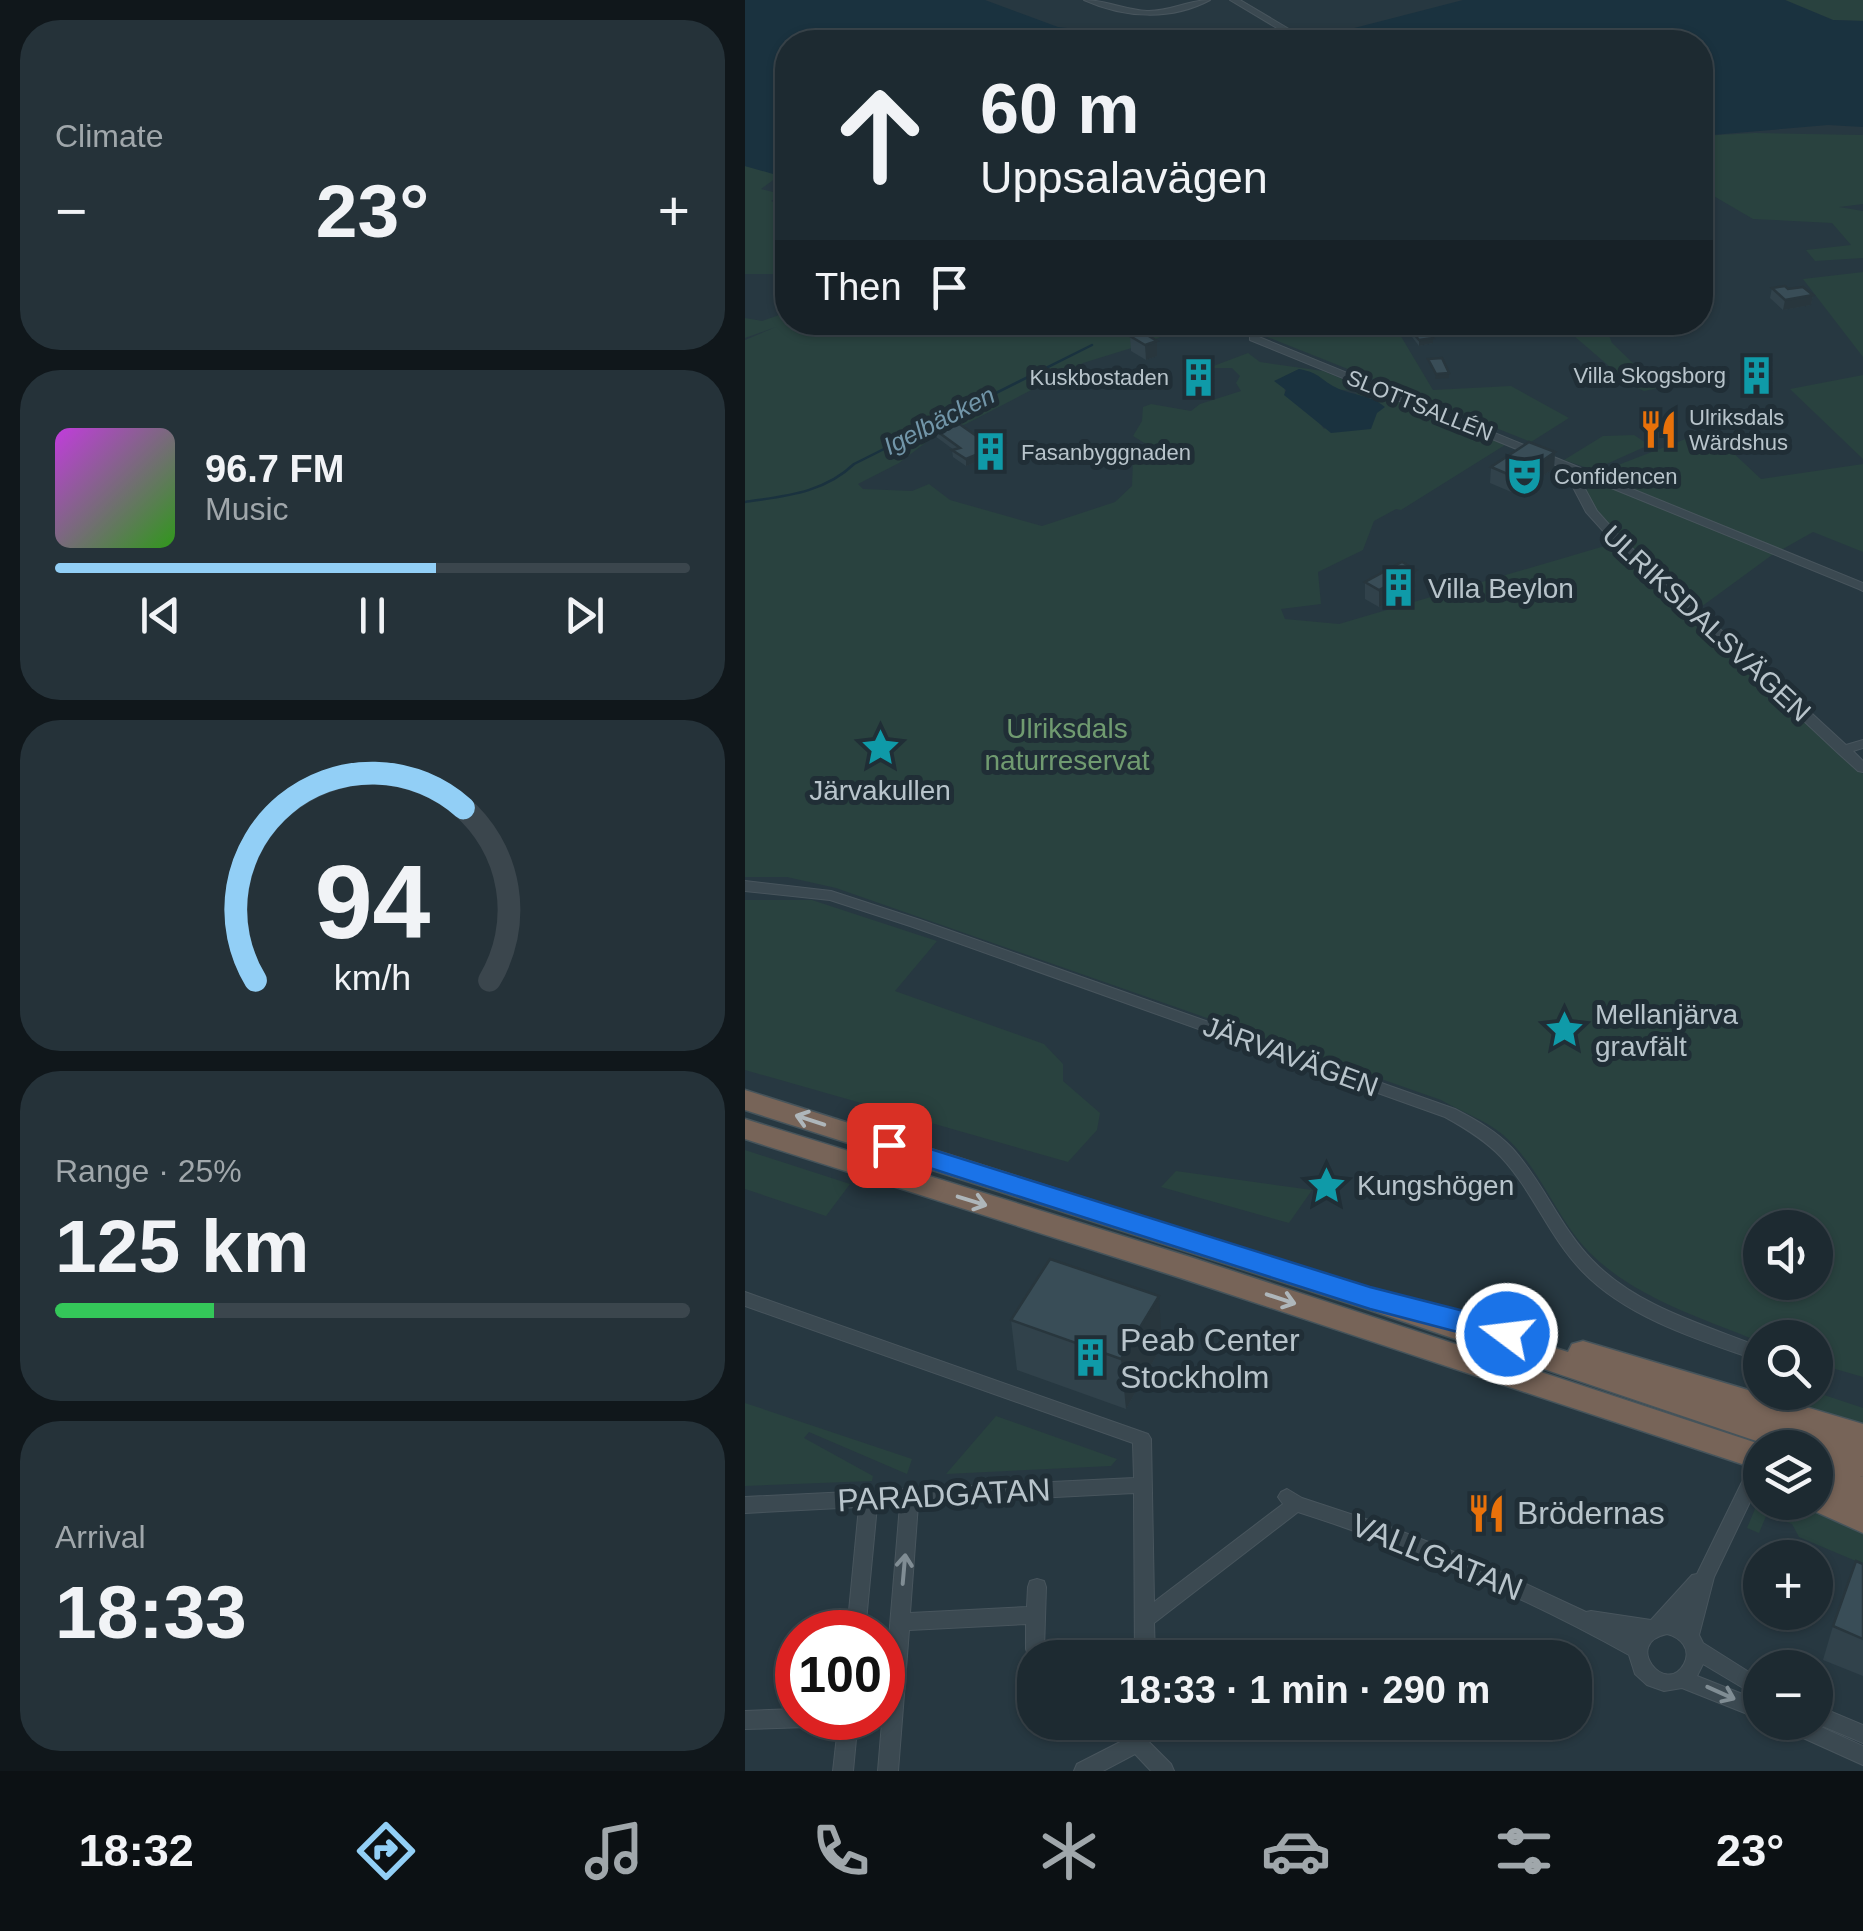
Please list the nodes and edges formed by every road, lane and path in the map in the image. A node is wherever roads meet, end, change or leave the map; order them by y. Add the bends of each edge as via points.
1 (1088, 0) edge
2 (1206, 0) edge
3 (1234, 0) edge
4 (1279, 30) edge
5 (1254, 338) dead end
6 (1567, 466) junction
7 (1863, 587) edge
8 (1863, 744) edge
9 (1843, 750) junction
10 (1863, 768) edge
11 (745, 886) edge
12 (745, 1100) edge
13 (745, 1129) edge
14 (1370, 1298) junction
15 (745, 1299) edge
16 (1743, 1347) edge
17 (1863, 1437) edge
18 (1863, 1463) edge
19 (1743, 1464) edge
20 (1833, 1480) edge
21 (1143, 1486) junction
22 (1863, 1490) edge
23 (1743, 1497) edge
24 (909, 1498) junction
25 (869, 1500) junction
26 (745, 1505) edge
27 (1833, 1505) edge
28 (1863, 1519) edge
29 (1705, 1572) junction
30 (1037, 1587) dead end
31 (858, 1610) edge
32 (900, 1610) edge
33 (1036, 1614) junction
34 (1576, 1616) junction
35 (1144, 1620) junction
36 (905, 1622) edge
37 (1654, 1628) junction
38 (1035, 1640) edge
39 (1145, 1640) edge
40 (1692, 1644) junction
41 (1636, 1649) junction
42 (1743, 1678) edge
43 (1682, 1679) junction
44 (1743, 1703) edge
45 (775, 1719) edge
46 (745, 1720) edge
47 (1833, 1722) edge
48 (1863, 1734) edge
49 (846, 1740) edge
50 (890, 1740) edge
51 (1129, 1740) edge
52 (1144, 1740) edge
53 (1828, 1740) edge
54 (1863, 1756) edge
55 (843, 1771) edge
56 (888, 1771) edge
57 (1084, 1771) edge
58 (1164, 1771) edge

1 - 2 street via 1150,16
3 - 4 street
5 - 6 street, SLOTTSALLÉN
6 - 7 street, SLOTTSALLÉN
6 - 9 street, ULRIKSDALSVÄGEN via 1592,512 1618,541
8 - 9 street
9 - 10 street, ULRIKSDALSVÄGEN
11 - 16 street, JÄRVAVÄGEN via 831,896 915,923 1450,1113 1511,1156 1562,1238 1599,1278 1656,1312
14 -> 12 highway
13 -> 19 highway via 1618,1411
14 - 17 highway via 1645,1369
14 - 18 highway
15 - 21 street via 1142,1439
20 - 22 highway
21 - 24 street, PARADGATAN
21 - 35 street
23 - 29 street
24 - 25 street, PARADGATAN
32 -> 24 street
25 - 26 street, PARADGATAN
25 - 31 street
27 - 28 highway
29 - 37 street
29 - 40 street via 1691,1618
30 - 33 street
33 - 36 street
33 - 38 street
34 - 35 street, VALLGATAN via 1365,1524 1291,1500
34 - 37 street, VALLGATAN
34 - 41 street, VALLGATAN
35 - 39 street
37 - 40 street via 1679,1631
37 - 41 street
40 - 42 street
40 - 43 street via 1695,1666
41 - 43 street via 1652,1677
43 -> 44 street
45 - 46 street
47 - 48 street
49 - 55 street
50 - 56 street
51 - 57 street
52 - 58 street
53 - 54 street

